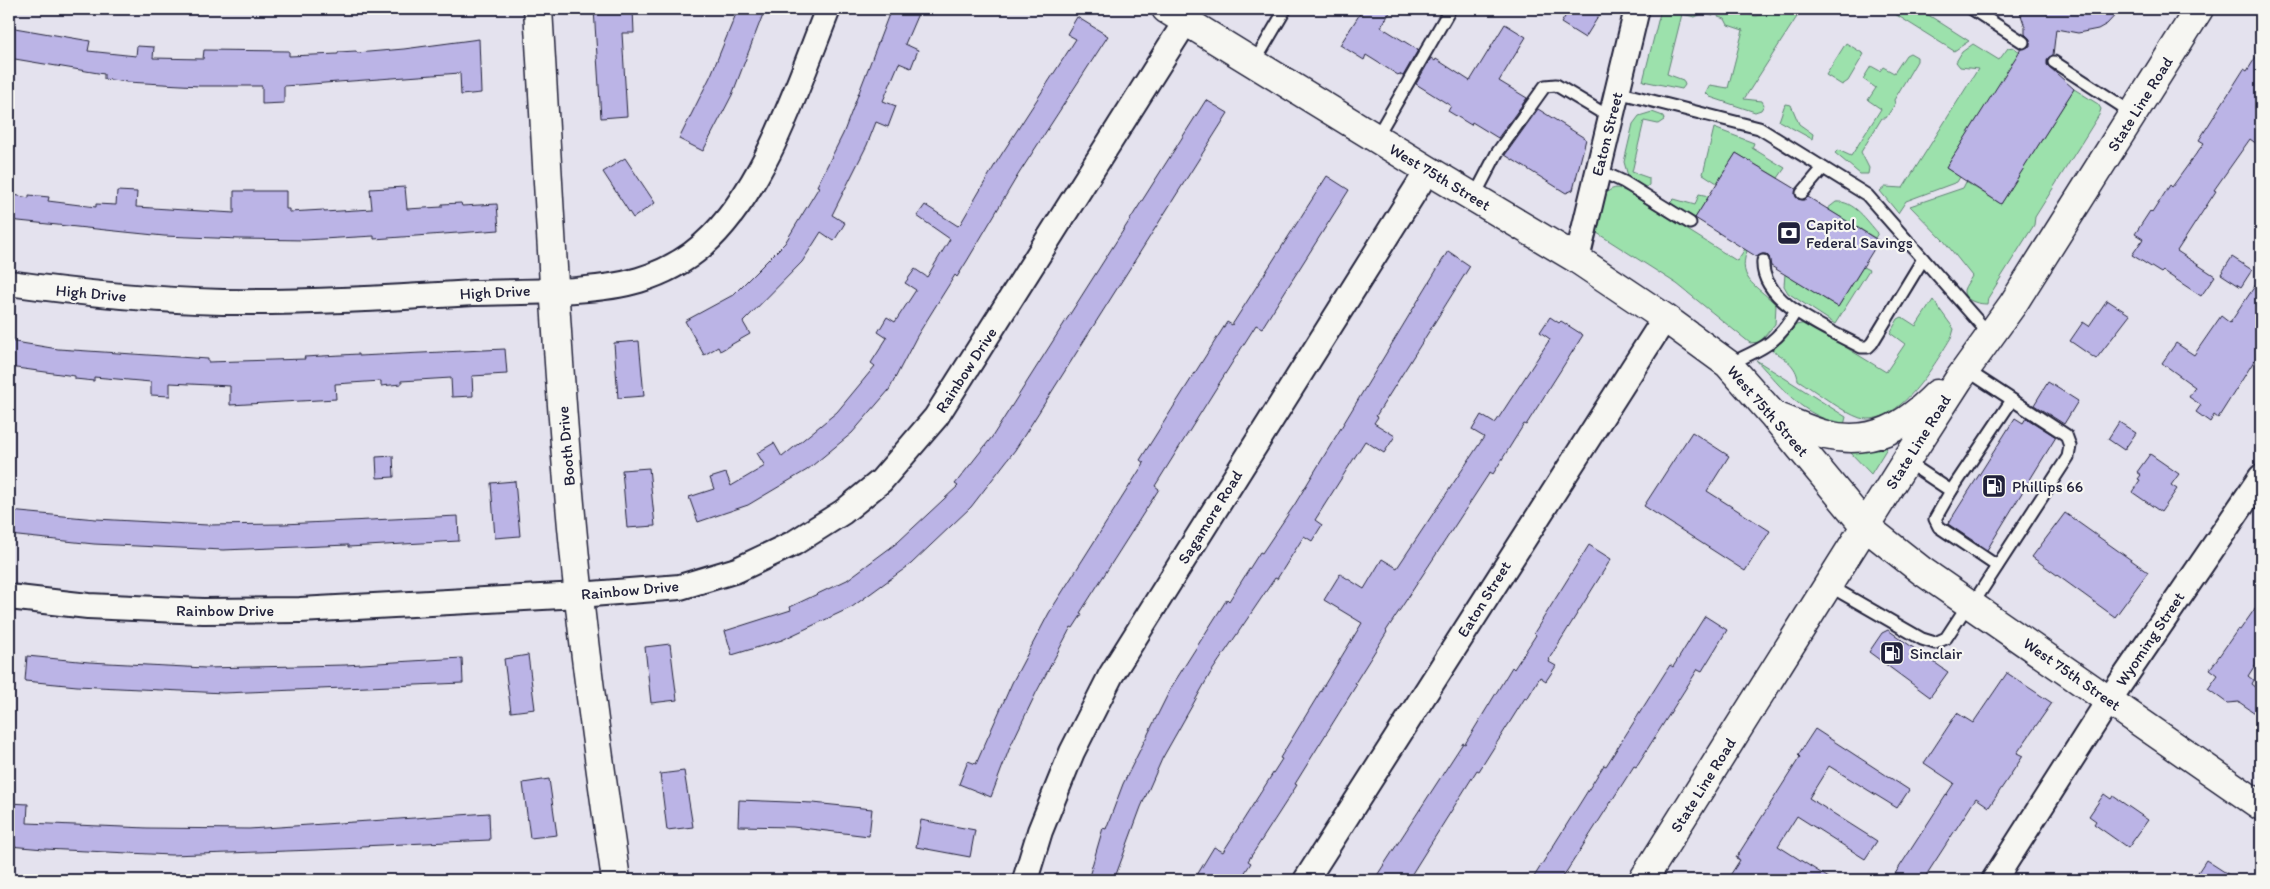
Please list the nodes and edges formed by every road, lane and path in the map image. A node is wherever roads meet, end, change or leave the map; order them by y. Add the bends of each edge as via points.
1 (538, 9) edge
2 (828, 9) edge
3 (1285, 9) edge
4 (1637, 9) edge
5 (1972, 9) edge
6 (2200, 9) edge
7 (1448, 13) dead end
8 (1176, 15) edge
9 (2024, 42) dead end
10 (2054, 62) dead end
11 (1254, 63) junction
12 (1617, 92) junction
13 (2134, 114) junction
14 (1611, 118) junction
15 (1376, 138) junction
16 (1823, 168) junction
17 (1428, 170) junction
18 (1598, 170) junction
19 (1802, 193) dead end
20 (1474, 198) junction
21 (1690, 223) dead end
22 (1577, 259) junction
23 (1923, 259) junction
24 (1763, 261) dead end
25 (9, 283) edge
26 (555, 290) junction
27 (1796, 311) junction
28 (1665, 318) junction
29 (1990, 335) junction
30 (1728, 364) junction
31 (1962, 374) junction
32 (2012, 400) junction
33 (1774, 416) junction
34 (1906, 462) junction
35 (2261, 477) edge
36 (1951, 491) junction
37 (1865, 526) junction
38 (1998, 566) junction
39 (1828, 585) junction
40 (579, 595) junction
41 (9, 597) edge
42 (1970, 604) junction
43 (2109, 700) junction
44 (2261, 806) edge
45 (616, 880) edge
46 (1025, 880) edge
47 (1306, 880) edge
48 (1643, 880) edge
49 (1994, 880) edge

1 - 26 main road, Booth Drive
2 - 26 street, High Drive via 791,103 756,176 703,245 662,271 638,280
3 - 11 lane
4 - 12 street, Eaton Street
5 - 9 lane
6 - 13 main road, State Line Road
7 - 15 lane
8 - 11 main road, West 75th Street
8 - 40 street, Rainbow Drive via 936,417 881,481 843,512 794,543 737,570 680,586
10 - 13 lane
11 - 15 main road, West 75th Street
12 - 14 street, Eaton Street
12 - 16 lane via 1759,128
13 - 29 main road, State Line Road
14 - 18 street, Eaton Street
14 - 20 lane via 1556,85 1546,86 1497,154
15 - 17 main road, West 75th Street
16 - 19 lane
16 - 23 lane via 1867,195
17 - 20 main road, West 75th Street
17 - 46 street, Sagamore Road via 1111,675 1072,752 1040,831
18 - 21 lane via 1624,182
18 - 22 street, Eaton Street
20 - 22 main road, West 75th Street
22 - 28 main road, West 75th Street
23 - 27 lane via 1868,347 1861,347
23 - 29 lane
24 - 27 lane via 1762,268 1770,288
25 - 26 street, High Drive via 146,298 222,302
26 - 40 main road, Booth Drive
27 - 30 lane via 1773,342
28 - 30 main road, West 75th Street
28 - 47 street, Eaton Street
29 - 31 main road, State Line Road
30 - 33 main road, West 75th Street
31 - 32 lane
31 - 33 main road via 1938,392 1915,416 1875,435 1844,438 1826,435
31 - 34 main road, State Line Road
32 - 36 lane
32 - 38 lane via 2066,435 2070,446 2068,457
33 - 37 main road, West 75th Street
34 - 36 lane
34 - 37 main road, State Line Road
35 - 43 street, Wyoming Street
36 - 38 lane via 1935,519 1939,527
37 - 39 main road, State Line Road
37 - 42 main road, West 75th Street
38 - 42 lane
39 - 42 lane via 1922,639 1935,643 1946,638
39 - 48 main road, State Line Road
40 - 41 street, Rainbow Drive via 300,610 203,611 88,606
40 - 45 main road, Booth Drive via 593,723
42 - 43 main road, West 75th Street
43 - 44 main road, West 75th Street
43 - 49 street, Wyoming Street

